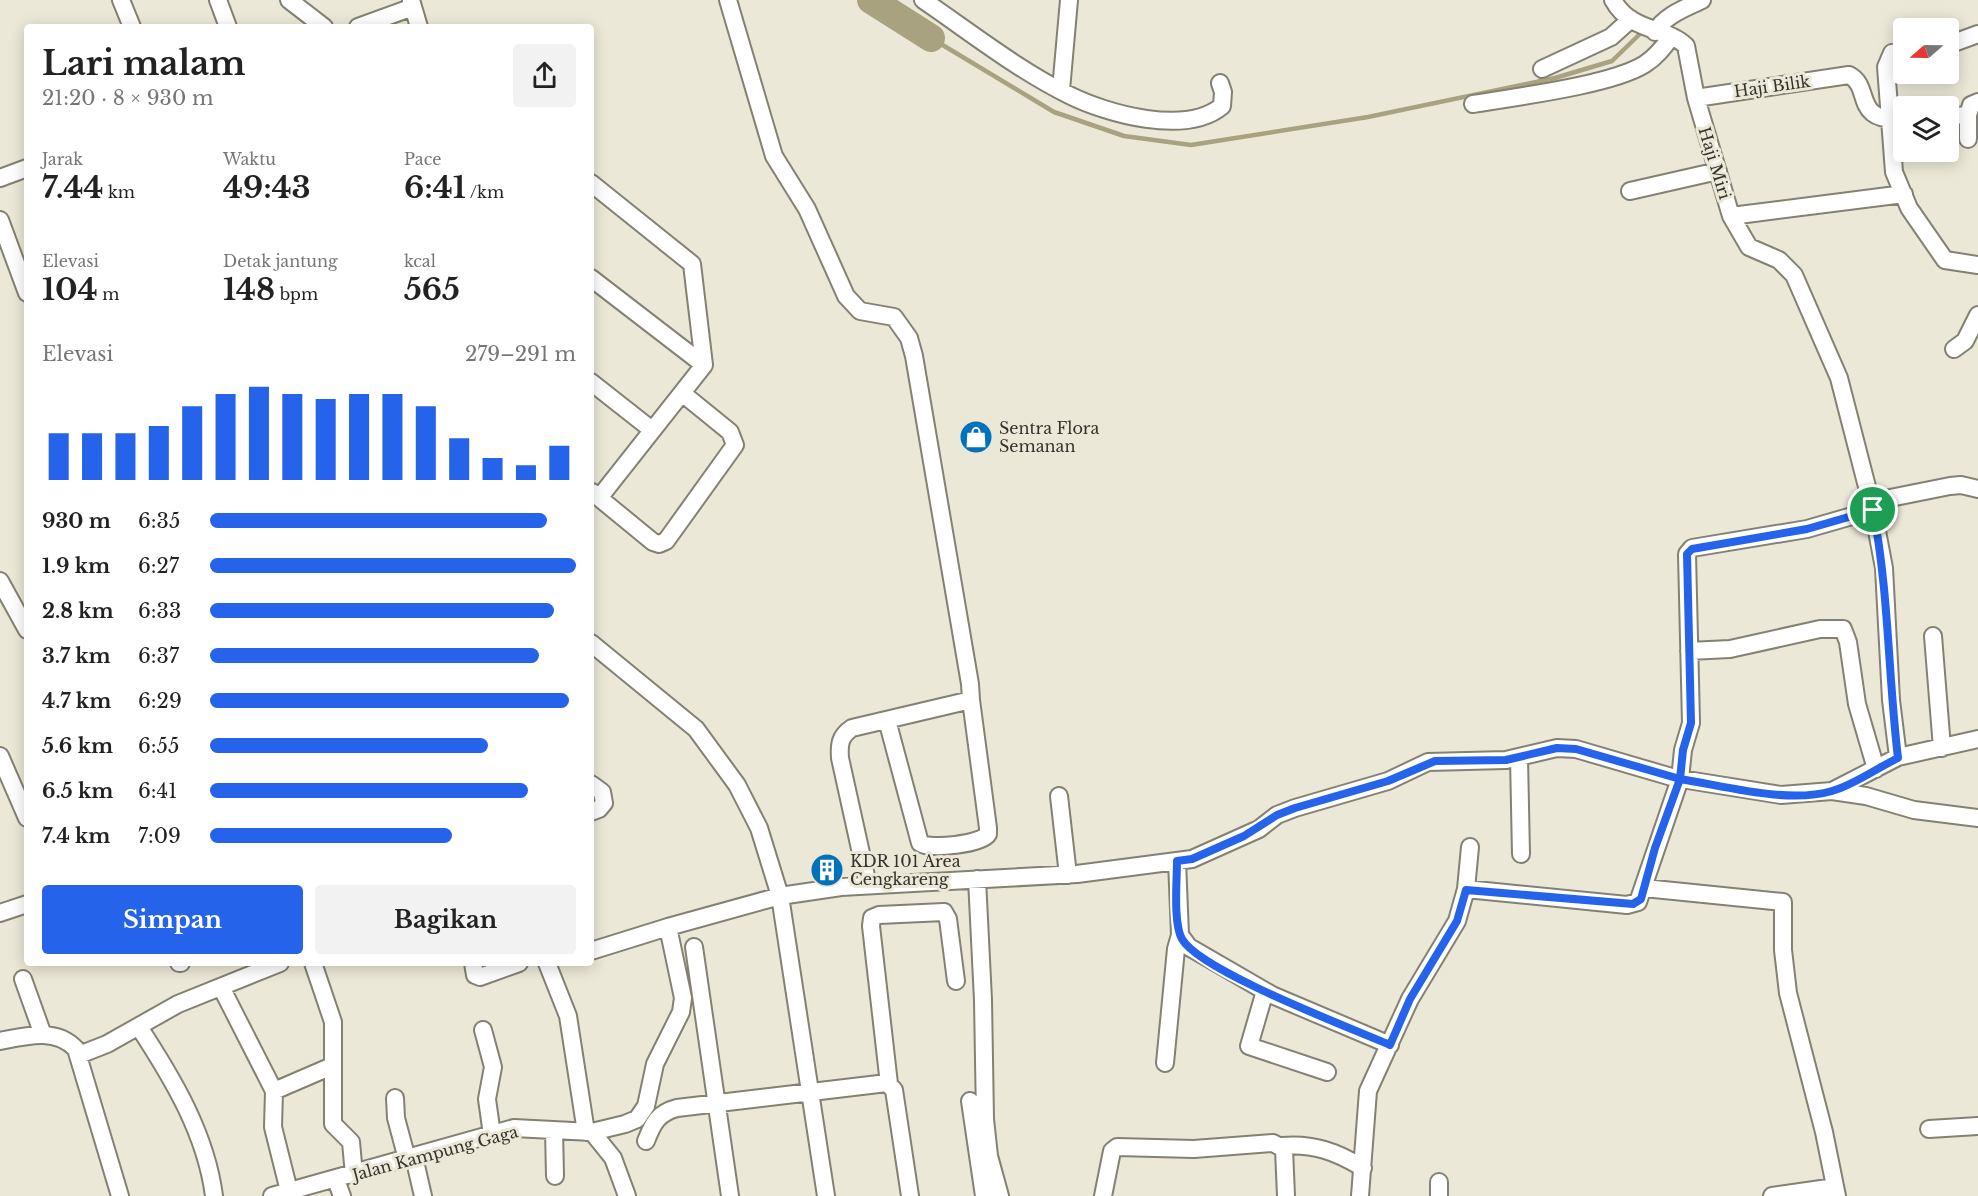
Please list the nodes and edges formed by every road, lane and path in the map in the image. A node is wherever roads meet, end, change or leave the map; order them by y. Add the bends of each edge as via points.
1 (121, 0) edge
2 (218, 0) edge
3 (289, 0) edge
4 (728, 0) edge
5 (922, 0) edge
6 (1069, 0) edge
7 (1613, 0) edge
8 (1702, 0) edge
9 (412, 3) edge
10 (1633, 20) junction
11 (131, 24) edge
12 (227, 24) edge
13 (320, 24) edge
14 (365, 24) edge
15 (419, 24) edge
16 (1660, 34) junction
17 (1978, 34) edge
18 (1959, 41) edge
19 (1893, 53) edge
20 (1542, 69) dead end
21 (1220, 83) dead end
22 (1061, 90) junction
23 (1893, 97) edge
24 (1696, 98) junction
25 (1473, 104) dead end
26 (1973, 109) edge
27 (1893, 119) edge
28 (1968, 139) dead end
29 (1895, 162) edge
30 (24, 169) edge
31 (1718, 171) junction
32 (0, 178) edge
33 (594, 185) edge
34 (1630, 191) dead end
35 (1904, 194) junction
36 (1731, 216) junction
37 (0, 220) edge
38 (1978, 265) edge
39 (594, 280) edge
40 (24, 285) edge
41 (1978, 315) edge
42 (1953, 349) dead end
43 (704, 365) junction
44 (594, 384) edge
45 (682, 393) junction
46 (652, 430) junction
47 (1978, 489) edge
48 (595, 495) edge
49 (1872, 506) junction
50 (0, 581) edge
51 (24, 625) edge
52 (1933, 636) dead end
53 (594, 645) edge
54 (1689, 651) junction
55 (971, 700) junction
56 (887, 720) junction
57 (1978, 739) edge
58 (1942, 748) junction
59 (0, 756) edge
60 (1519, 758) junction
61 (1898, 758) junction
62 (1876, 768) junction
63 (1680, 779) junction
64 (594, 786) edge
65 (1832, 791) junction
66 (1059, 796) dead end
67 (594, 811) edge
68 (24, 812) edge
69 (1978, 818) edge
70 (1470, 847) dead end
71 (1521, 854) dead end
72 (1177, 861) junction
73 (1068, 875) junction
74 (977, 879) junction
75 (868, 885) junction
76 (1644, 888) junction
77 (1466, 890) junction
78 (780, 896) junction
79 (24, 905) edge
80 (0, 913) edge
81 (668, 927) junction
82 (1180, 935) junction
83 (694, 947) dead end
84 (594, 950) edge
85 (273, 966) edge
86 (314, 966) edge
87 (474, 966) edge
88 (511, 966) edge
89 (551, 966) edge
90 (23, 978) dead end
91 (956, 981) dead end
92 (221, 987) junction
93 (1265, 991) junction
94 (139, 1027) junction
95 (483, 1030) dead end
96 (44, 1035) junction
97 (0, 1041) edge
98 (1390, 1045) junction
99 (79, 1055) junction
100 (1165, 1063) dead end
101 (332, 1066) junction
102 (1327, 1072) dead end
103 (889, 1084) junction
104 (274, 1091) junction
105 (810, 1092) junction
106 (395, 1098) dead end
107 (970, 1101) dead end
108 (717, 1103) junction
109 (1978, 1126) edge
110 (1929, 1129) dead end
111 (554, 1130) junction
112 (589, 1132) junction
113 (492, 1135) junction
114 (646, 1142) dead end
115 (1282, 1146) junction
116 (411, 1158) junction
117 (1363, 1168) junction
118 (354, 1175) junction
119 (555, 1176) dead end
120 (336, 1180) junction
121 (289, 1191) junction
122 (1836, 1191) edge
123 (120, 1196) edge
124 (214, 1196) edge
125 (272, 1196) edge
126 (342, 1196) edge
127 (423, 1196) edge
128 (627, 1196) edge
129 (730, 1196) edge
130 (826, 1196) edge
131 (910, 1196) edge
132 (984, 1196) edge
133 (1000, 1196) edge
134 (1103, 1196) edge
135 (1286, 1196) edge
136 (1360, 1196) edge
137 (1772, 1196) edge

1 - 11 street
2 - 12 street
3 - 13 street
4 - 55 street via 774,156 807,209 846,296 860,311 894,317 909,338
5 - 22 street
6 - 22 street
7 - 10 street, Haji Miri
8 - 16 street via 1666,19
9 - 14 street
9 - 15 street
10 - 16 street, Haji Miri
10 - 20 street via 1611,37
16 - 24 street, Haji Miri via 1683,42 1688,50
16 - 25 street via 1663,49 1643,66 1610,78
17 - 18 street
19 - 23 street via 1887,63
21 - 22 street via 1222,106 1210,115 1169,123 1107,108
24 - 27 street, Haji Bilik via 1849,75 1856,81 1869,111
24 - 31 street, Haji Miri
26 - 28 street
29 - 35 street via 1894,172
30 - 32 street
31 - 34 street
31 - 36 street, Haji Miri
33 - 43 street via 692,264
35 - 36 street, Haji Miri
35 - 38 street via 1941,256 1954,263
36 - 49 street via 1749,247 1779,260 1794,275 1839,378
37 - 40 street
39 - 43 street
41 - 42 street via 1965,341
43 - 45 street
44 - 46 street
45 - 46 street
45 - 48 street via 728,430 735,445 666,541 653,542
46 - 48 street
47 - 49 street via 1950,486
49 - 54 street via 1807,529 1692,549 1686,560
49 - 61 street via 1884,568
50 - 51 street
52 - 58 street
53 - 78 street via 696,729 736,785 759,828
54 - 62 street via 1730,649 1820,629 1844,629 1857,704
54 - 63 street via 1691,723
55 - 56 street
55 - 56 street via 988,828 988,834 981,840 930,847 920,843
56 - 75 street via 852,728 844,733 839,745
57 - 58 street
58 - 61 street
59 - 68 street
60 - 63 street via 1557,748 1576,749
60 - 71 street
60 - 72 street via 1428,762 1388,781 1277,815 1244,836 1192,859
61 - 62 street
62 - 65 street
63 - 65 street via 1782,795
63 - 76 street
64 - 67 street via 602,792 604,803
65 - 69 street via 1914,810
66 - 73 street
70 - 77 street
72 - 73 street
72 - 82 street
73 - 74 street
74 - 75 street
74 - 133 street via 985,1119 989,1156
75 - 78 street
76 - 77 street via 1641,899 1633,904
76 - 122 street via 1783,902 1788,993
77 - 98 street via 1457,921 1410,999
78 - 81 street
78 - 105 street
79 - 80 street
81 - 84 street
81 - 112 street, Jalan Kampung Gaga via 683,998 681,1012 655,1064 651,1092 637,1119
82 - 93 street via 1189,947
82 - 100 street
83 - 108 street
85 - 92 street
86 - 101 street via 333,1022
87 - 88 street via 475,975 480,977
89 - 112 street via 568,1016
90 - 96 street
91 - 103 street via 944,912 872,918
92 - 94 street via 173,1006
92 - 104 street
93 - 98 street
93 - 102 street via 1249,1046
94 - 99 street
94 - 124 street via 173,1082 206,1153
95 - 113 street via 493,1067 487,1099
96 - 97 street
96 - 99 street via 66,1041
98 - 117 street via 1368,1091
99 - 123 street
101 - 104 street
101 - 118 street via 333,1124 351,1142
103 - 105 street
103 - 131 street via 894,1090
104 - 121 street via 273,1127
105 - 108 street
105 - 130 street
106 - 116 street via 396,1118
107 - 132 street
108 - 114 street via 664,1112 652,1124
108 - 129 street
109 - 110 street
111 - 112 street, Jalan Kampung Gaga
111 - 113 street, Jalan Kampung Gaga via 514,1128
111 - 119 street
112 - 128 street via 613,1158
113 - 116 street, Jalan Kampung Gaga
115 - 117 street via 1297,1144 1324,1149
115 - 134 street via 1273,1143 1194,1149 1117,1147
115 - 135 street
116 - 118 street, Jalan Kampung Gaga
116 - 127 street
117 - 136 street
118 - 120 street, Jalan Kampung Gaga
120 - 121 street, Jalan Kampung Gaga
120 - 126 street
121 - 125 street, Jalan Kampung Gaga
122 - 137 street

